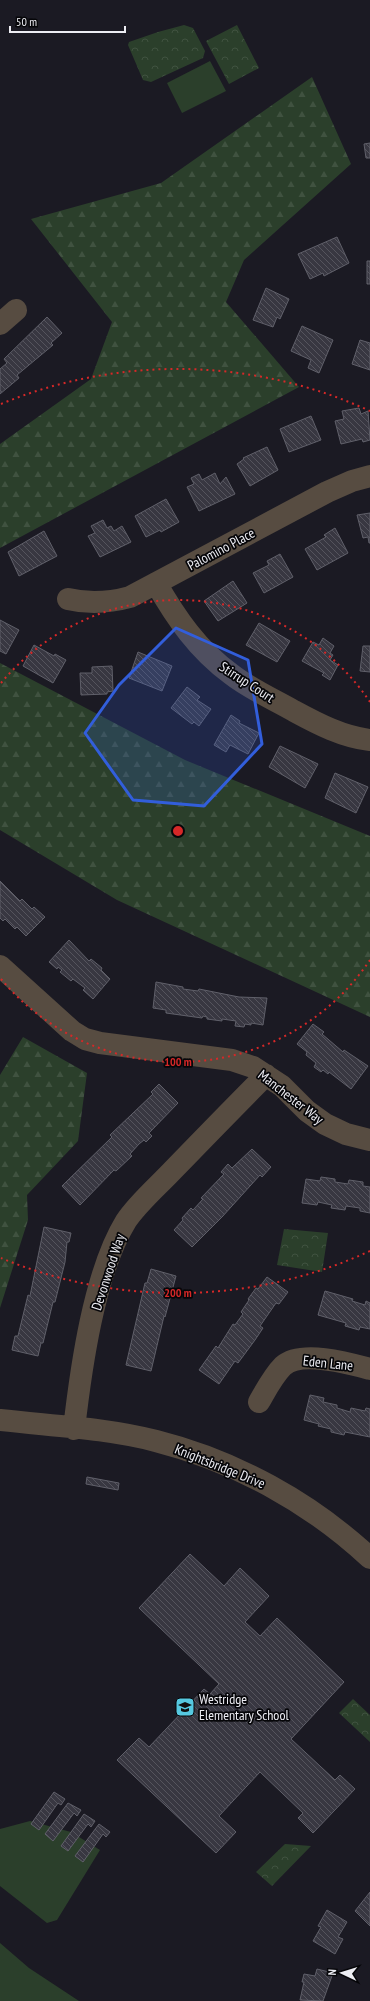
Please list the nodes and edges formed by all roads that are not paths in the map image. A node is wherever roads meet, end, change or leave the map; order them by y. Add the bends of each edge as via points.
1 (16, 310) dead end
2 (0, 324) edge
3 (370, 476) edge
4 (156, 583) junction
5 (68, 599) dead end
6 (370, 740) edge
7 (0, 966) edge
8 (266, 1075) junction
9 (370, 1140) edge
10 (370, 1368) edge
11 (259, 1402) dead end
12 (0, 1420) edge
13 (74, 1428) junction
14 (366, 1546) edge

1 - 2 street
3 - 4 street, Palomino Place via 327,492
4 - 5 street, Palomino Place via 130,597 112,602 93,603
4 - 6 street, Stirrup Court via 188,633 231,675 251,688 350,738
7 - 8 street, Manchester Way via 72,1032 85,1039 232,1060
8 - 9 street, Manchester Way via 325,1124 346,1134
8 - 13 street, Devonwood Way via 157,1186 128,1219 118,1235 89,1333
10 - 11 street, Eden Lane via 306,1358 294,1360 284,1365 276,1374
12 - 13 street, Knightsbridge Drive
13 - 14 street, Knightsbridge Drive via 156,1441 193,1452 230,1467 293,1499

